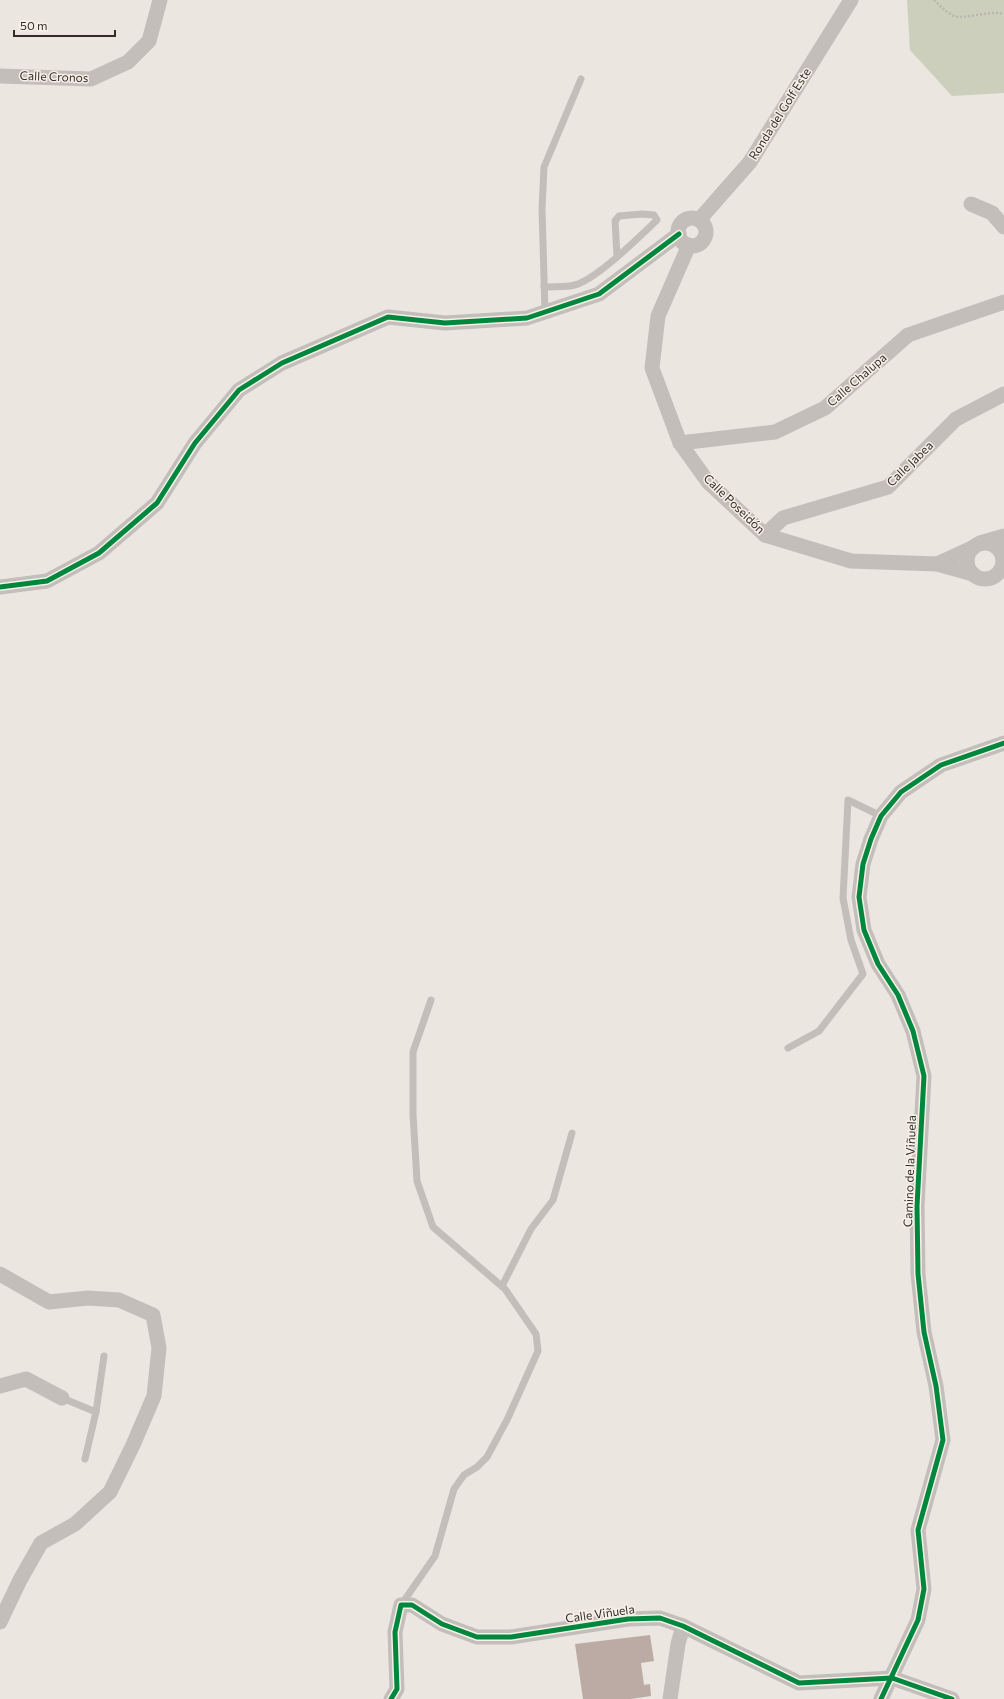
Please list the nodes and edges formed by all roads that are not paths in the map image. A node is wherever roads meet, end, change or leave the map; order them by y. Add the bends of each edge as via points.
1 (160, 0) edge
2 (852, 0) edge
3 (0, 76) edge
4 (581, 79) dead end
5 (971, 204) dead end
6 (699, 220) junction
7 (1004, 227) edge
8 (679, 234) junction
9 (689, 245) junction
10 (617, 256) junction
11 (544, 287) junction
12 (1004, 302) edge
13 (545, 312) junction
14 (1004, 394) edge
15 (680, 443) junction
16 (765, 535) junction
17 (1004, 536) edge
18 (977, 545) junction
19 (937, 564) junction
20 (1000, 568) edge
21 (973, 574) junction
22 (1004, 584) edge
23 (0, 587) edge
24 (1004, 743) edge
25 (881, 816) junction
26 (431, 1000) dead end
27 (788, 1048) dead end
28 (572, 1133) dead end
29 (0, 1274) edge
30 (502, 1286) junction
31 (104, 1356) dead end
32 (0, 1386) edge
33 (62, 1398) joint
34 (96, 1412) junction
35 (85, 1459) dead end
36 (400, 1605) junction
37 (0, 1622) edge
38 (683, 1626) junction
39 (892, 1678) junction
40 (391, 1699) edge
41 (670, 1699) edge
42 (881, 1699) edge
43 (952, 1699) edge

1 - 3 street, Calle Cronos via 149,41 122,65 91,79
2 - 6 street, Ronda del Golf Este via 750,162
4 - 11 lane via 544,167
5 - 7 street via 992,213
6 - 8 street via 686,220 680,227
6 - 9 street via 705,227 706,236 700,243
8 - 9 street via 682,241
8 - 13 street via 599,294
9 - 15 street, Calle Poseidón via 658,316 652,368
10 - 10 lane via 657,220 654,215 619,216 615,221
10 - 11 lane via 602,270 578,284
11 - 13 lane
12 - 15 street, Calle Chalupa via 908,335 825,408 775,432
13 - 23 street via 527,318 445,322 388,317 282,363 239,390 195,443 157,503 99,552 47,581
14 - 16 street, Calle Jabea via 956,419 888,487 783,518
15 - 16 street, Calle Poseidón via 708,482
16 - 19 street, Calle Poseidón via 851,561
17 - 18 street, Calle Poseidón
18 - 19 street, Calle Poseidón
18 - 20 street via 995,546 1001,555
18 - 21 street via 967,558 969,570
19 - 21 street, Calle Poseidón
20 - 21 street via 984,579
20 - 22 street
24 - 25 street, Camino de la Viñuela via 941,765 901,792
25 - 27 lane via 848,800 843,898 851,940 863,974 819,1031
25 - 39 street, Camino de la Viñuela via 863,864 859,897 864,930 878,964 898,995 913,1031 924,1076 917,1206 918,1274 924,1332 936,1386 943,1440 918,1530 924,1590 918,1620
26 - 30 lane via 413,1052 417,1181 433,1227
28 - 30 lane via 553,1200 531,1229
29 - 37 street via 49,1302 88,1298 119,1300 153,1315 159,1348 154,1396 110,1492 75,1524 41,1543
30 - 36 lane via 536,1334 538,1351 508,1420 488,1457 464,1475 454,1489 435,1556
31 - 34 lane
32 - 33 street via 26,1379
33 - 34 lane
34 - 35 lane
36 - 38 street, Calle Viñuela via 412,1605 442,1624 477,1637 511,1637 628,1619 660,1618
36 - 40 street via 395,1632 397,1689
38 - 39 street, Calle Viñuela via 798,1684
38 - 41 street
39 - 42 street, Camino de la Viñuela
39 - 43 street

